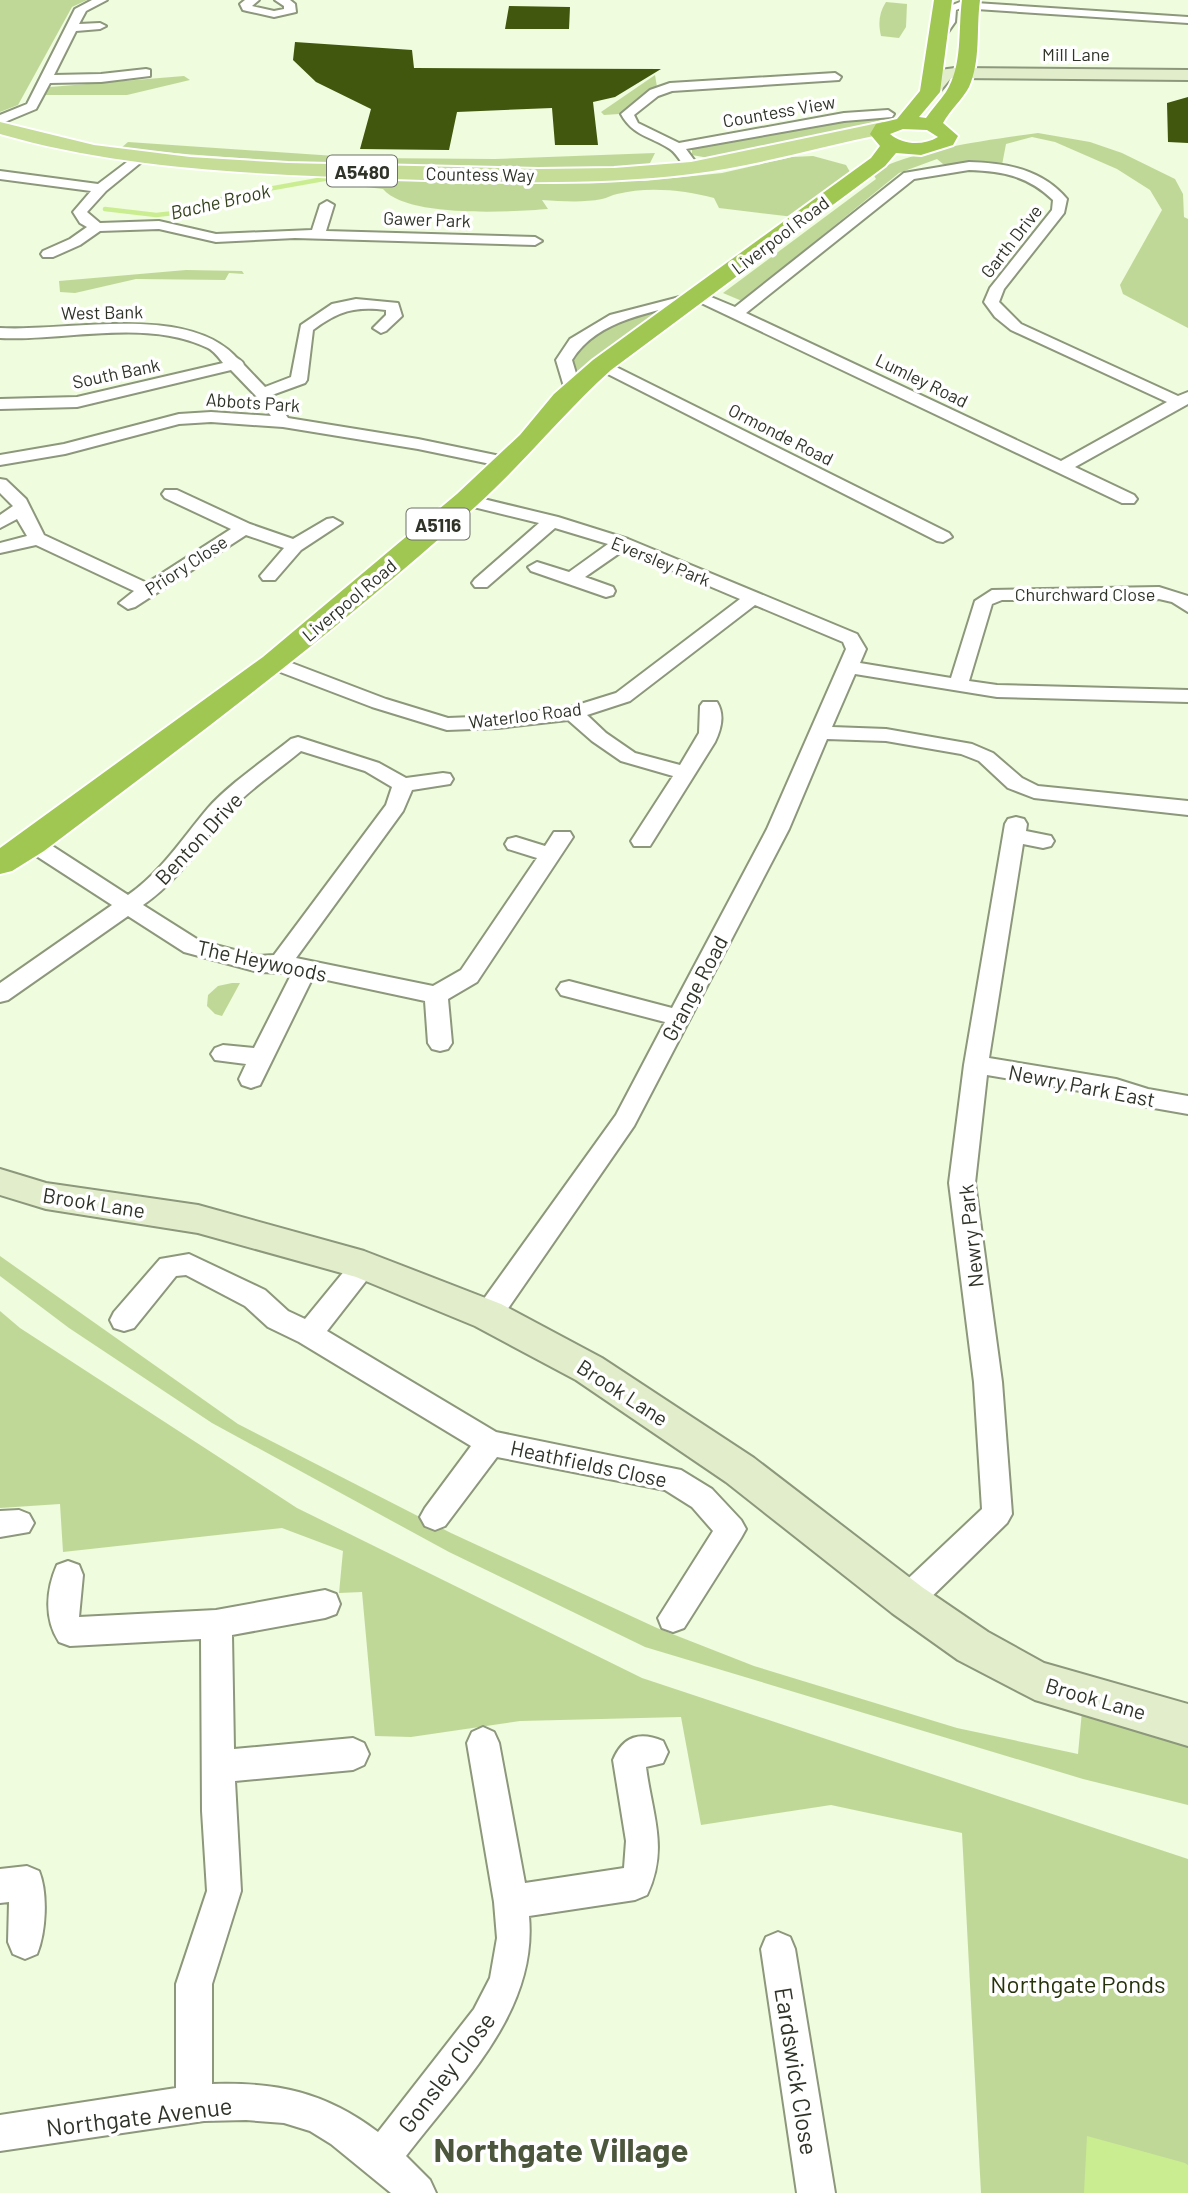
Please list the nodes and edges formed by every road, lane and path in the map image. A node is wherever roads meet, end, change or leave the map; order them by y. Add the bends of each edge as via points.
1 (101, 0) edge
2 (253, 0) edge
3 (281, 0) edge
4 (943, 0) edge
5 (971, 3) edge
6 (1188, 20) edge
7 (100, 26) dead end
8 (72, 28) junction
9 (939, 37) junction
10 (146, 73) dead end
11 (964, 73) junction
12 (1188, 75) edge
13 (835, 77) dead end
14 (47, 79) junction
15 (930, 92) junction
16 (0, 120) edge
17 (932, 125) junction
18 (0, 128) edge
19 (890, 129) junction
20 (805, 146) junction
21 (677, 147) junction
22 (918, 149) junction
23 (139, 157) junction
24 (692, 167) junction
25 (871, 167) junction
26 (0, 174) edge
27 (101, 188) junction
28 (327, 205) dead end
29 (97, 227) junction
30 (318, 235) junction
31 (535, 241) dead end
32 (47, 254) dead end
33 (699, 296) junction
34 (413, 300) dead end
35 (393, 306) junction
36 (738, 312) junction
37 (381, 328) dead end
38 (0, 333) edge
39 (237, 364) junction
40 (602, 365) junction
41 (573, 390) junction
42 (262, 393) junction
43 (1184, 400) edge
44 (0, 404) edge
45 (283, 422) junction
46 (0, 460) edge
47 (505, 462) junction
48 (1061, 468) junction
49 (0, 484) edge
50 (171, 494) dead end
51 (1128, 499) dead end
52 (467, 500) junction
53 (22, 508) junction
54 (552, 521) junction
55 (0, 523) edge
56 (333, 523) dead end
57 (244, 528) junction
58 (943, 537) dead end
59 (38, 540) junction
60 (622, 543) junction
61 (295, 547) junction
62 (0, 548) edge
63 (537, 567) dead end
64 (270, 576) dead end
65 (569, 580) junction
66 (481, 583) dead end
67 (147, 590) junction
68 (607, 592) dead end
69 (752, 598) junction
70 (128, 603) dead end
71 (1188, 606) edge
72 (850, 638) joint
73 (274, 663) junction
74 (849, 667) junction
75 (958, 686) junction
76 (1188, 696) edge
77 (710, 706) dead end
78 (573, 713) junction
79 (822, 733) junction
80 (685, 774) junction
81 (443, 779) dead end
82 (403, 785) junction
83 (1188, 808) edge
84 (642, 841) dead end
85 (1043, 841) dead end
86 (32, 843) junction
87 (516, 844) dead end
88 (0, 863) edge
89 (129, 904) junction
90 (281, 963) junction
91 (305, 970) junction
92 (569, 989) dead end
93 (0, 994) edge
94 (436, 995) junction
95 (677, 1017) junction
96 (440, 1044) dead end
97 (223, 1054) dead end
98 (976, 1065) junction
99 (1188, 1105) edge
100 (0, 1182) edge
101 (364, 1265) junction
102 (488, 1315) junction
103 (124, 1320) dead end
104 (309, 1334) junction
105 (490, 1443) junction
106 (435, 1517) dead end
107 (68, 1575) dead end
108 (907, 1600) junction
109 (325, 1604) dead end
110 (673, 1618) dead end
111 (216, 1624) junction
112 (1188, 1725) edge
113 (483, 1743) dead end
114 (652, 1752) dead end
115 (353, 1754) dead end
116 (221, 1766) junction
117 (0, 1886) edge
118 (511, 1902) junction
119 (24, 1942) dead end
120 (778, 1949) dead end
121 (194, 2104) junction
122 (0, 2133) edge
123 (382, 2157) junction
124 (417, 2193) edge
125 (816, 2193) edge

1 - 8 street via 81,9
2 - 3 street via 246,4 247,9 274,15 290,12 289,4
4 - 9 highway
5 - 6 street
5 - 9 street via 951,8 949,22
5 - 11 highway
7 - 8 street
8 - 14 street
9 - 15 highway
10 - 14 street
11 - 12 street, Mill Lane
11 - 15 street via 946,74
11 - 17 highway via 958,90
13 - 21 street via 670,87 627,114 633,125
14 - 16 street via 32,106
15 - 19 highway, Liverpool Road / A5116
17 - 19 highway
17 - 22 highway, A5116 via 945,132 946,141
18 - 23 main road, Countess Way / A5480 via 64,145
19 - 20 main road, Countess Way / A5480
19 - 21 street, Countess View via 844,117
19 - 22 highway
19 - 25 highway, Liverpool Road / A5116
20 - 24 main road, Countess Way / A5480
20 - 25 main road, A5480 via 849,156
21 - 24 street
22 - 25 highway, Liverpool Road / A5116
23 - 24 main road, Countess Way / A5480 via 420,173 621,175
23 - 27 street
25 - 33 highway, Liverpool Road / A5116
26 - 27 street
27 - 29 street via 80,212
28 - 30 street
29 - 30 street, Gawer Park via 159,225 216,238
29 - 32 street, Gawer Park
30 - 31 street, Gawer Park
33 - 36 street, Lumley Road
33 - 40 highway, Liverpool Road / A5116
33 - 41 street via 615,318 575,342 564,360
34 - 35 street
35 - 37 street via 394,316
35 - 42 street via 358,302 331,308 306,328 299,380
36 - 43 street, Garth Drive via 909,176 946,168 999,167 1029,175 1060,199 1059,210 997,288 991,302 1000,314 1016,327
36 - 48 street, Lumley Road
38 - 39 street, West Bank via 131,327 215,345
39 - 42 street, West Bank
39 - 44 street, South Bank via 76,402
40 - 41 highway, Liverpool Road / A5116
40 - 58 street, Ormonde Road
41 - 47 highway, Liverpool Road / A5116
42 - 45 street, West Bank
43 - 48 street, Garth Drive
45 - 46 street, Abbots Park via 179,419 65,449
45 - 47 street, Abbots Park
47 - 52 highway, Liverpool Road / A5116
48 - 51 street, Lumley Road
49 - 53 street
50 - 57 street, Priory Close
52 - 54 street, Eversley Park
52 - 73 highway, Liverpool Road / A5116
53 - 55 street
53 - 59 street
54 - 60 street, Eversley Park
54 - 66 street
56 - 61 street
57 - 61 street, Priory Close
57 - 67 street, Priory Close
59 - 62 street
59 - 67 street
60 - 65 street
60 - 69 street, Eversley Park
61 - 64 street
63 - 65 street
65 - 68 street
67 - 70 street, Priory Close
69 - 72 street, Eversley Park
69 - 78 street, Waterloo Road via 623,697
71 - 75 street, Churchward Close via 1179,598 1159,593 999,594 984,601
72 - 74 street, Grange Road via 856,649
73 - 78 street, Waterloo Road via 447,723
73 - 86 highway, Liverpool Road / A5116
74 - 75 street
74 - 79 street, Grange Road
75 - 76 street
77 - 80 street via 713,717 708,738
78 - 80 street via 628,757
79 - 83 street via 886,735 965,748 986,757 1034,792
79 - 95 street, Grange Road via 778,829
80 - 84 street
81 - 82 street
82 - 89 street, Benton Drive via 306,735 217,811 157,885
82 - 90 street via 396,806
85 - 98 street, Newry Park via 1016,830
86 - 88 highway, Liverpool Road / A5116
86 - 89 street, The Heywoods
87 - 94 street via 556,846 470,976
89 - 90 street, The Heywoods via 192,947 258,964
89 - 93 street, Benton Drive
90 - 91 street, The Heywoods
91 - 94 street, The Heywoods
91 - 97 street via 256,1068
92 - 95 street
94 - 96 street
95 - 102 street, Grange Road via 625,1120
98 - 99 street, Newry Park East
98 - 108 street, Newry Park via 962,1183 988,1381 997,1514
100 - 101 street, Brook Lane via 46,1196 198,1219
101 - 102 street, Brook Lane
101 - 104 street
102 - 108 street, Brook Lane via 589,1369 740,1470
103 - 104 street, Heathfields Close via 169,1266 189,1264 255,1298 278,1319
104 - 105 street, Heathfields Close
105 - 106 street, Heathfields Close
105 - 110 street, Heathfields Close via 671,1479 702,1498 731,1529
107 - 111 street via 64,1616 70,1632
108 - 112 street, Brook Lane via 973,1646 1035,1680
109 - 111 street
111 - 116 street
113 - 118 street, Gonsley Close
114 - 118 street via 637,1751 629,1759 641,1833 641,1875 635,1883
115 - 116 street
116 - 121 street via 224,1891 194,1984
117 - 119 street via 27,1883
118 - 123 street, Gonsley Close via 514,1938 507,1982 487,2022
120 - 125 street, Eardswick Close
121 - 122 street, Northgate Avenue
121 - 123 street, Northgate Avenue via 269,2103 316,2115
123 - 124 street, Northgate Avenue

